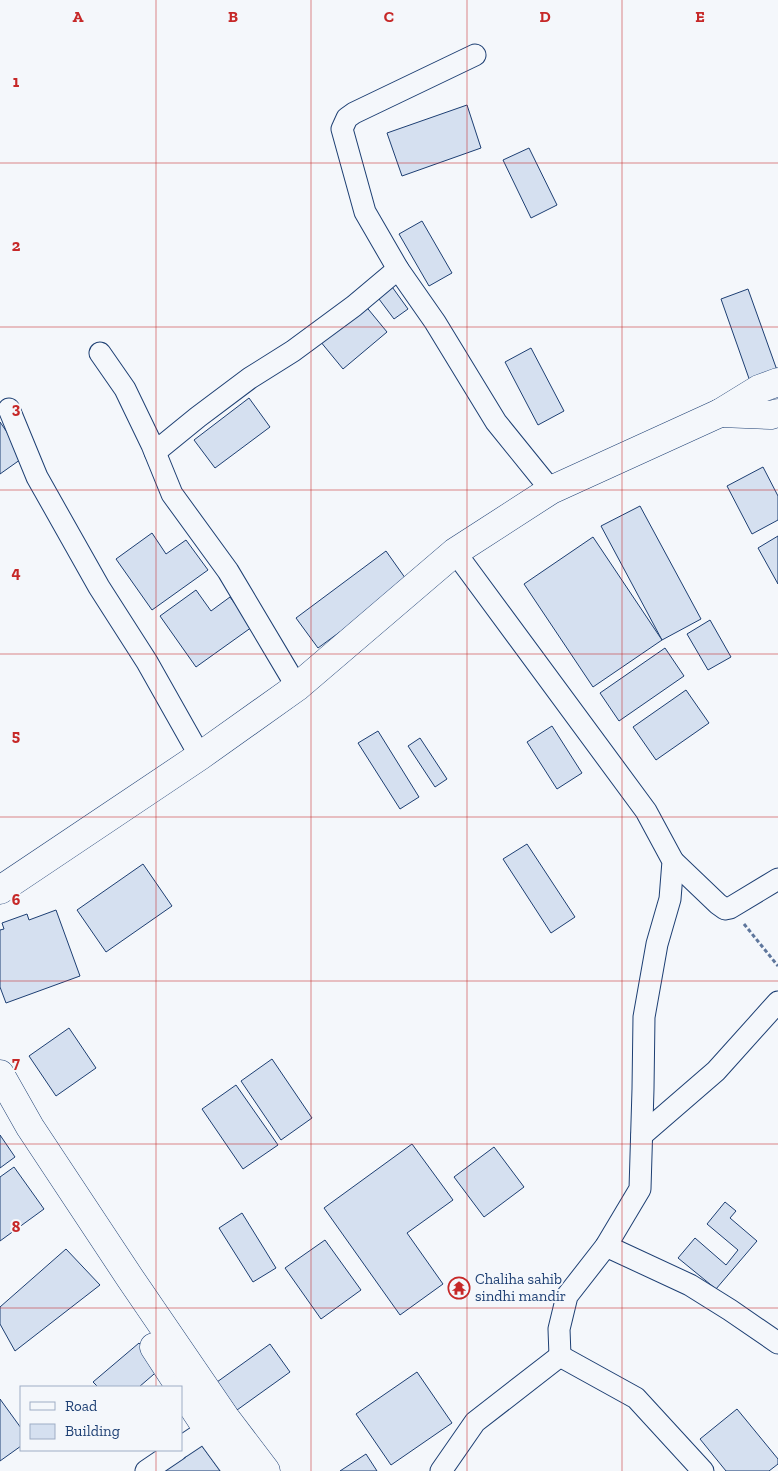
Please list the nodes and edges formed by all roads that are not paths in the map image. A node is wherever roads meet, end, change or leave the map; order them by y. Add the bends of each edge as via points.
1 (475, 55) dead end
2 (398, 269) junction
3 (100, 353) dead end
4 (768, 386) edge
5 (9, 409) dead end
6 (720, 413) junction
7 (776, 419) edge
8 (155, 452) junction
9 (551, 490) junction
10 (455, 552) junction
11 (297, 687) junction
12 (200, 756) junction
13 (673, 861) junction
14 (778, 880) edge
15 (0, 890) edge
16 (778, 1002) edge
17 (0, 1074) edge
18 (0, 1105) edge
19 (642, 1135) junction
20 (606, 1246) junction
21 (778, 1343) edge
22 (560, 1356) junction
23 (180, 1386) edge
24 (182, 1389) edge
25 (216, 1424) junction
26 (182, 1446) edge
27 (176, 1451) edge
28 (146, 1471) edge
29 (238, 1471) edge
30 (266, 1471) edge
31 (441, 1471) edge
32 (703, 1471) edge

1 - 2 street via 354,113 342,128 365,212
2 - 8 street via 354,306 250,378
2 - 9 street via 435,322 496,422
3 - 8 street via 125,389
4 - 6 street
4 - 7 street
5 - 12 street via 37,477
6 - 7 street
6 - 9 street
8 - 11 street via 172,494 228,571
9 - 10 street
10 - 11 street
10 - 13 street via 646,811
11 - 12 street
12 - 15 street
13 - 14 street via 725,909
13 - 19 street via 670,899 657,944 644,1017
16 - 19 street via 716,1071
17 - 25 street via 30,1127 130,1278
18 - 23 street
19 - 20 street via 640,1188
20 - 21 street via 690,1286
20 - 22 street via 567,1296 559,1329
22 - 31 street via 475,1422
22 - 32 street via 636,1398
24 - 25 street
25 - 26 street
25 - 29 street
25 - 30 street
27 - 28 street

